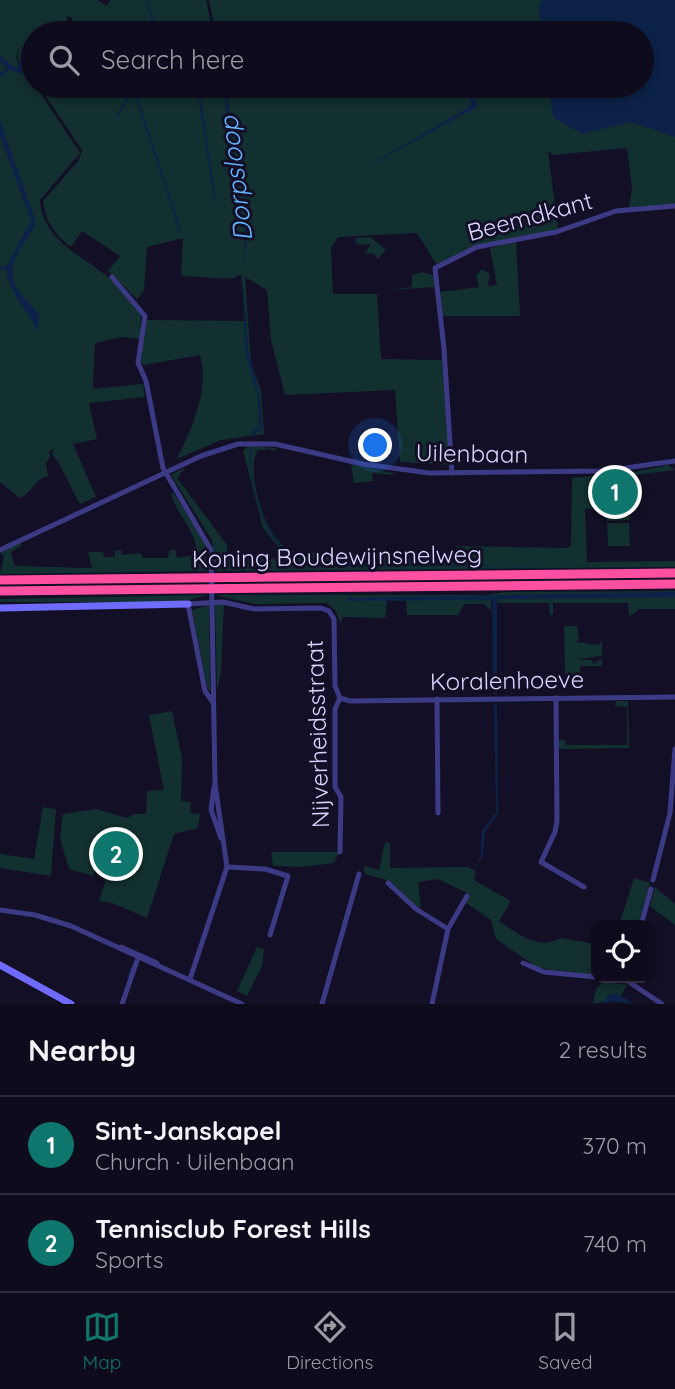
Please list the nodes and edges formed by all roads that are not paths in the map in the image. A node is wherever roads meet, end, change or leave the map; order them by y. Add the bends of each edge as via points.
1 (675, 206) edge
2 (112, 277) dead end
3 (675, 461) edge
4 (165, 473) junction
5 (453, 473) junction
6 (0, 550) edge
7 (675, 573) edge
8 (0, 580) edge
9 (675, 584) edge
10 (0, 591) edge
11 (188, 604) junction
12 (0, 608) edge
13 (675, 697) edge
14 (340, 698) junction
15 (556, 698) junction
16 (437, 699) junction
17 (213, 701) junction
18 (675, 749) edge
19 (438, 813) dead end
20 (340, 852) dead end
21 (227, 867) junction
22 (359, 874) dead end
23 (653, 880) dead end
24 (388, 883) dead end
25 (584, 887) dead end
26 (651, 890) dead end
27 (467, 896) dead end
28 (0, 910) edge
29 (642, 920) edge
30 (448, 929) junction
31 (270, 935) dead end
32 (139, 956) junction
33 (523, 963) dead end
34 (0, 965) edge
35 (591, 976) edge
36 (190, 979) junction
37 (632, 983) edge
38 (71, 1004) edge
39 (122, 1004) edge
40 (242, 1004) edge
41 (322, 1004) edge
42 (432, 1004) edge
43 (663, 1004) edge

1 - 5 street, Beemdkant via 616,211 556,232 472,249 435,268
2 - 4 street via 145,316 138,363
3 - 5 street, Uilenbaan via 604,471
4 - 5 street, Uilenbaan via 220,449 254,443 395,470
4 - 6 street, Uilenbaan
4 - 17 street via 207,538 211,555
7 - 8 highway, Koning Boudewijnsnelweg
9 - 10 highway, Koning Boudewijnsnelweg
11 - 12 street, Nijverheidsstraat
11 - 14 street, Nijverheidsstraat via 223,602 254,609 329,611 334,619 335,686
11 - 17 street via 205,691
13 - 15 street, Koralenhoeve
14 - 16 street, Koralenhoeve
14 - 20 street, Nijverheidsstraat via 334,709
15 - 16 street, Koralenhoeve
15 - 25 street via 557,821 541,862
16 - 19 street
17 - 21 street via 215,784 211,810 224,843
18 - 23 street via 670,813
21 - 31 street via 265,869 288,876
21 - 36 street
22 - 41 street
24 - 30 street via 416,909
26 - 29 street
27 - 30 street
28 - 32 street via 55,920
30 - 42 street
32 - 36 street
32 - 39 street
33 - 35 street via 544,972
34 - 38 street
36 - 40 street
37 - 43 street

